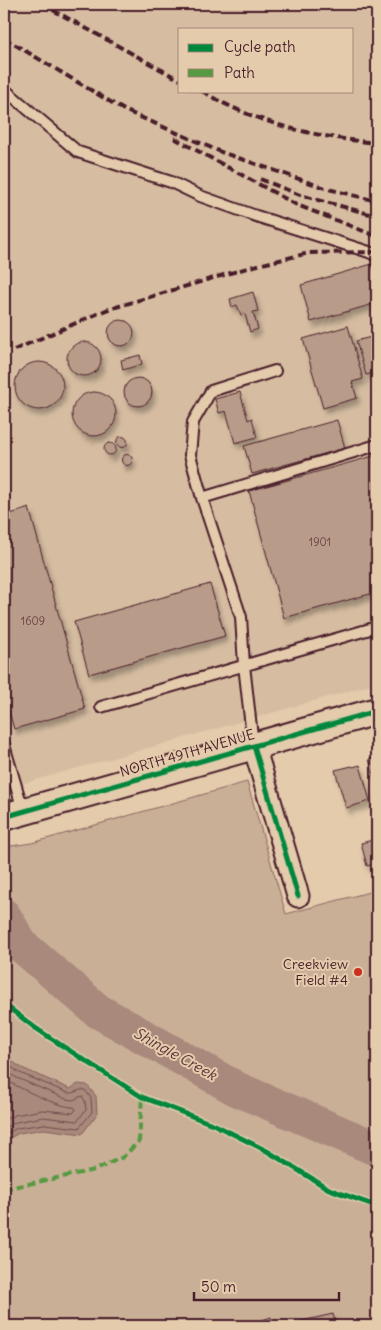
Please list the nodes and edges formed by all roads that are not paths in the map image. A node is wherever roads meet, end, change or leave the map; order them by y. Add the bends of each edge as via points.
1 (4, 89) edge
2 (377, 256) edge
3 (275, 371) dead end
4 (377, 445) edge
5 (202, 498) junction
6 (377, 627) edge
7 (244, 665) junction
8 (101, 707) dead end
9 (377, 711) edge
10 (4, 745) edge
11 (254, 746) junction
12 (13, 814) edge
13 (298, 896) dead end

1 - 2 lane via 78,152
3 - 5 lane via 211,391 193,422 190,455
4 - 5 lane
5 - 7 lane via 241,617
6 - 7 lane
7 - 8 lane
7 - 11 lane
9 - 11 street, NORTH 49TH AVENUE
10 - 12 lane
11 - 12 street, NORTH 49TH AVENUE
11 - 13 street

